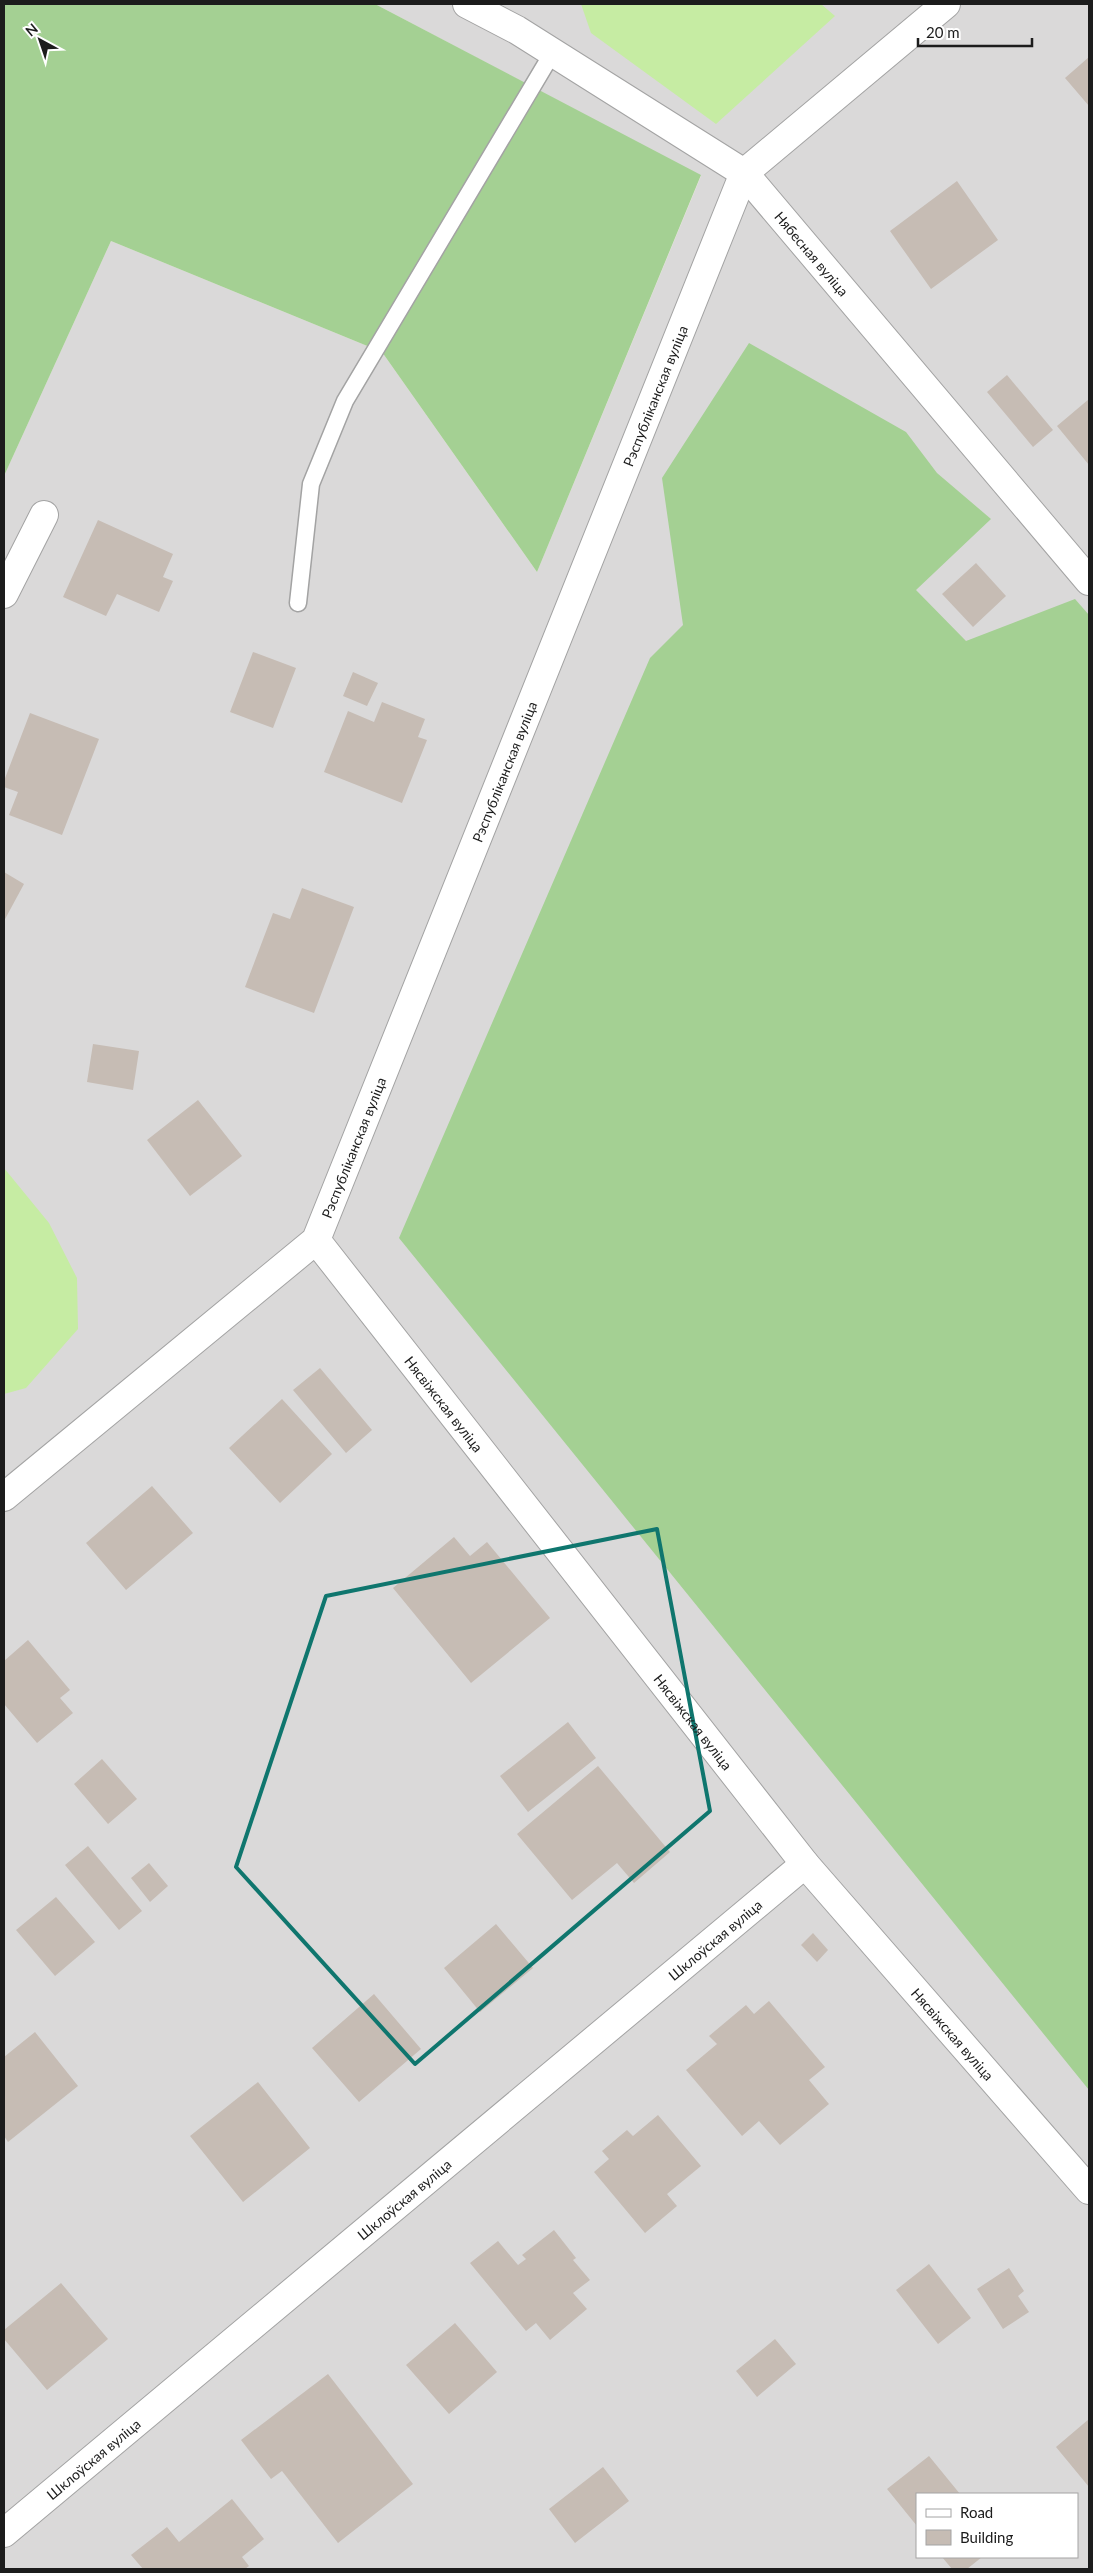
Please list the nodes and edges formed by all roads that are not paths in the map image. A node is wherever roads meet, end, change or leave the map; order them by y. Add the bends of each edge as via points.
1 (468, 4) edge
2 (946, 4) edge
3 (553, 52) junction
4 (744, 173) junction
5 (44, 515) dead end
6 (1089, 581) edge
7 (4, 594) edge
8 (298, 603) dead end
9 (316, 1240) junction
10 (4, 1497) edge
11 (805, 1864) junction
12 (1089, 2190) edge
13 (4, 2533) edge

1 - 3 street, Нябесная вуліца
2 - 4 street, Рэспубліканская вуліца
3 - 4 street, Нябесная вуліца
3 - 8 lane via 344,401 311,484
4 - 6 street, Нябесная вуліца
4 - 9 street, Рэспубліканская вуліца
5 - 7 street
9 - 10 street, Рэспубліканская вуліца
9 - 11 street, Нясвіжская вуліца
11 - 12 street, Нясвіжская вуліца
11 - 13 street, Шклоўская вуліца

